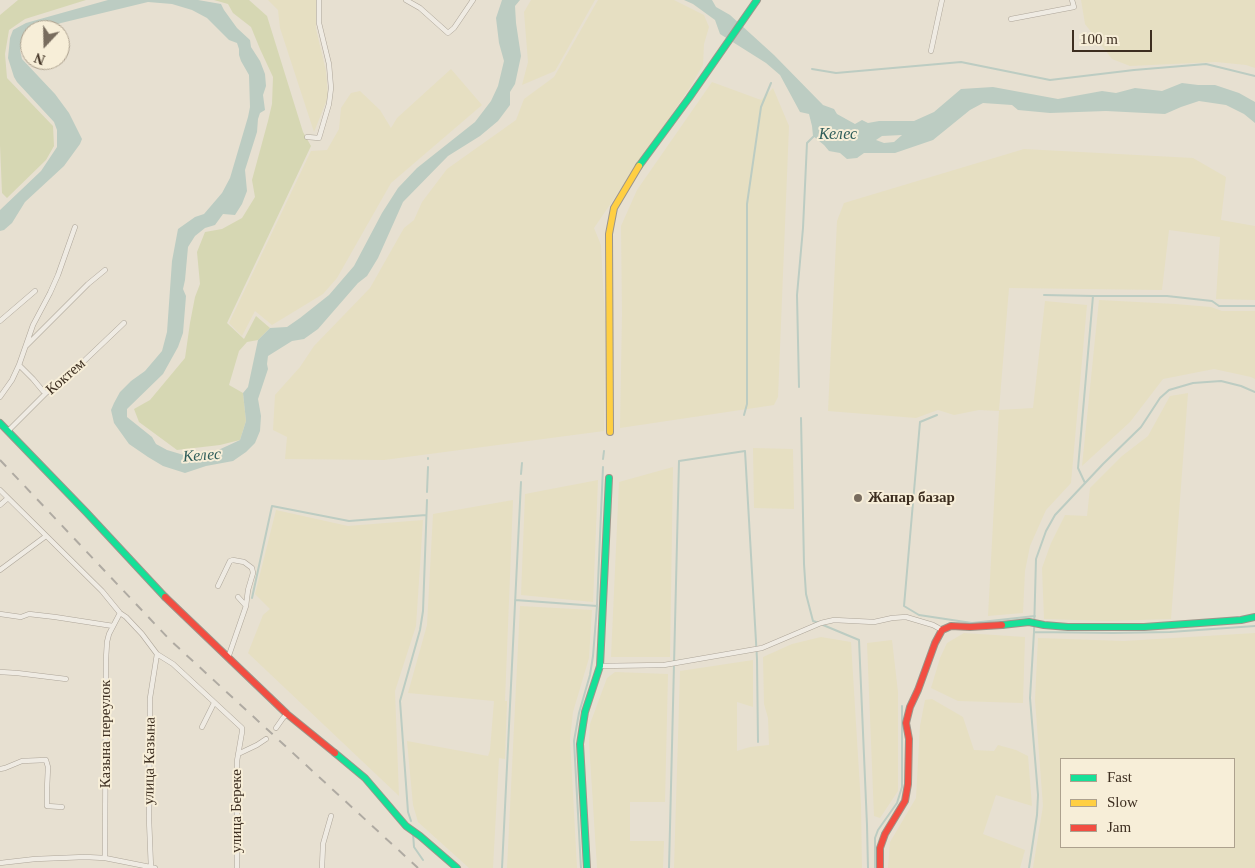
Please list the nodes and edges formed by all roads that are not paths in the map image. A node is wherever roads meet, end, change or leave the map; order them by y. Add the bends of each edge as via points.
1 (319, 0) edge
2 (406, 0) edge
3 (473, 0) edge
4 (757, 0) edge
5 (942, 0) edge
6 (1072, 0) edge
7 (1011, 19) dead end
8 (930, 51) dead end
9 (307, 137) dead end
10 (76, 227) dead end
11 (105, 270) dead end
12 (34, 291) dead end
13 (0, 321) edge
14 (124, 323) dead end
15 (25, 347) junction
16 (18, 365) junction
17 (46, 393) junction
18 (0, 396) edge
19 (0, 423) edge
20 (8, 431) junction
21 (610, 432) dead end
22 (609, 478) dead end
23 (0, 490) edge
24 (8, 498) junction
25 (0, 505) edge
26 (46, 536) junction
27 (0, 570) edge
28 (218, 586) dead end
29 (238, 597) dead end
30 (246, 606) junction
31 (120, 613) junction
32 (0, 614) edge
33 (1255, 618) edge
34 (113, 626) junction
35 (942, 630) junction
36 (157, 654) junction
37 (228, 658) junction
38 (600, 666) junction
39 (0, 672) edge
40 (66, 679) dead end
41 (214, 703) junction
42 (287, 714) junction
43 (202, 727) dead end
44 (276, 728) dead end
45 (266, 739) dead end
46 (238, 754) junction
47 (0, 768) edge
48 (62, 807) dead end
49 (330, 816) dead end
50 (105, 858) junction
51 (0, 863) edge
52 (152, 868) edge
53 (237, 868) edge
54 (322, 868) edge
55 (456, 868) edge
56 (587, 868) edge
57 (880, 868) edge

1 - 9 street via 319,23 332,88 319,138
2 - 3 street via 448,33
4 - 21 street via 639,167 614,208 609,234
5 - 8 street
6 - 7 street via 1074,7
10 - 15 street via 58,276
11 - 15 street
12 - 13 street
14 - 17 street, Коктем
15 - 16 street
16 - 17 street
16 - 18 street
17 - 20 street, Коктем
19 - 20 street
20 - 37 street via 149,581
22 - 38 street
23 - 24 street
24 - 25 street
24 - 26 street
26 - 27 street
26 - 31 street
28 - 30 street via 230,561 250,566 253,570
29 - 30 street
30 - 37 street
31 - 34 street, Казына переулок
31 - 36 street
32 - 34 street via 21,617 29,614
33 - 35 street via 1144,627 1044,626 1029,622 951,626
34 - 50 street, Казына переулок via 107,642 106,659
35 - 38 street via 906,617 874,622 834,620 762,648 664,664
35 - 57 street via 910,707 906,723 909,740 905,801 885,834 880,848
36 - 41 street via 168,660
36 - 52 street, улица Казына via 150,698
37 - 42 street
38 - 56 street via 585,712 580,744
39 - 40 street
41 - 43 street
41 - 46 street, улица Береке via 242,728
42 - 44 street
42 - 55 street via 364,778 406,826
45 - 46 street
46 - 53 street, улица Береке
47 - 48 street via 22,761 46,760 47,806
49 - 54 street via 323,844
50 - 51 street
50 - 52 street

